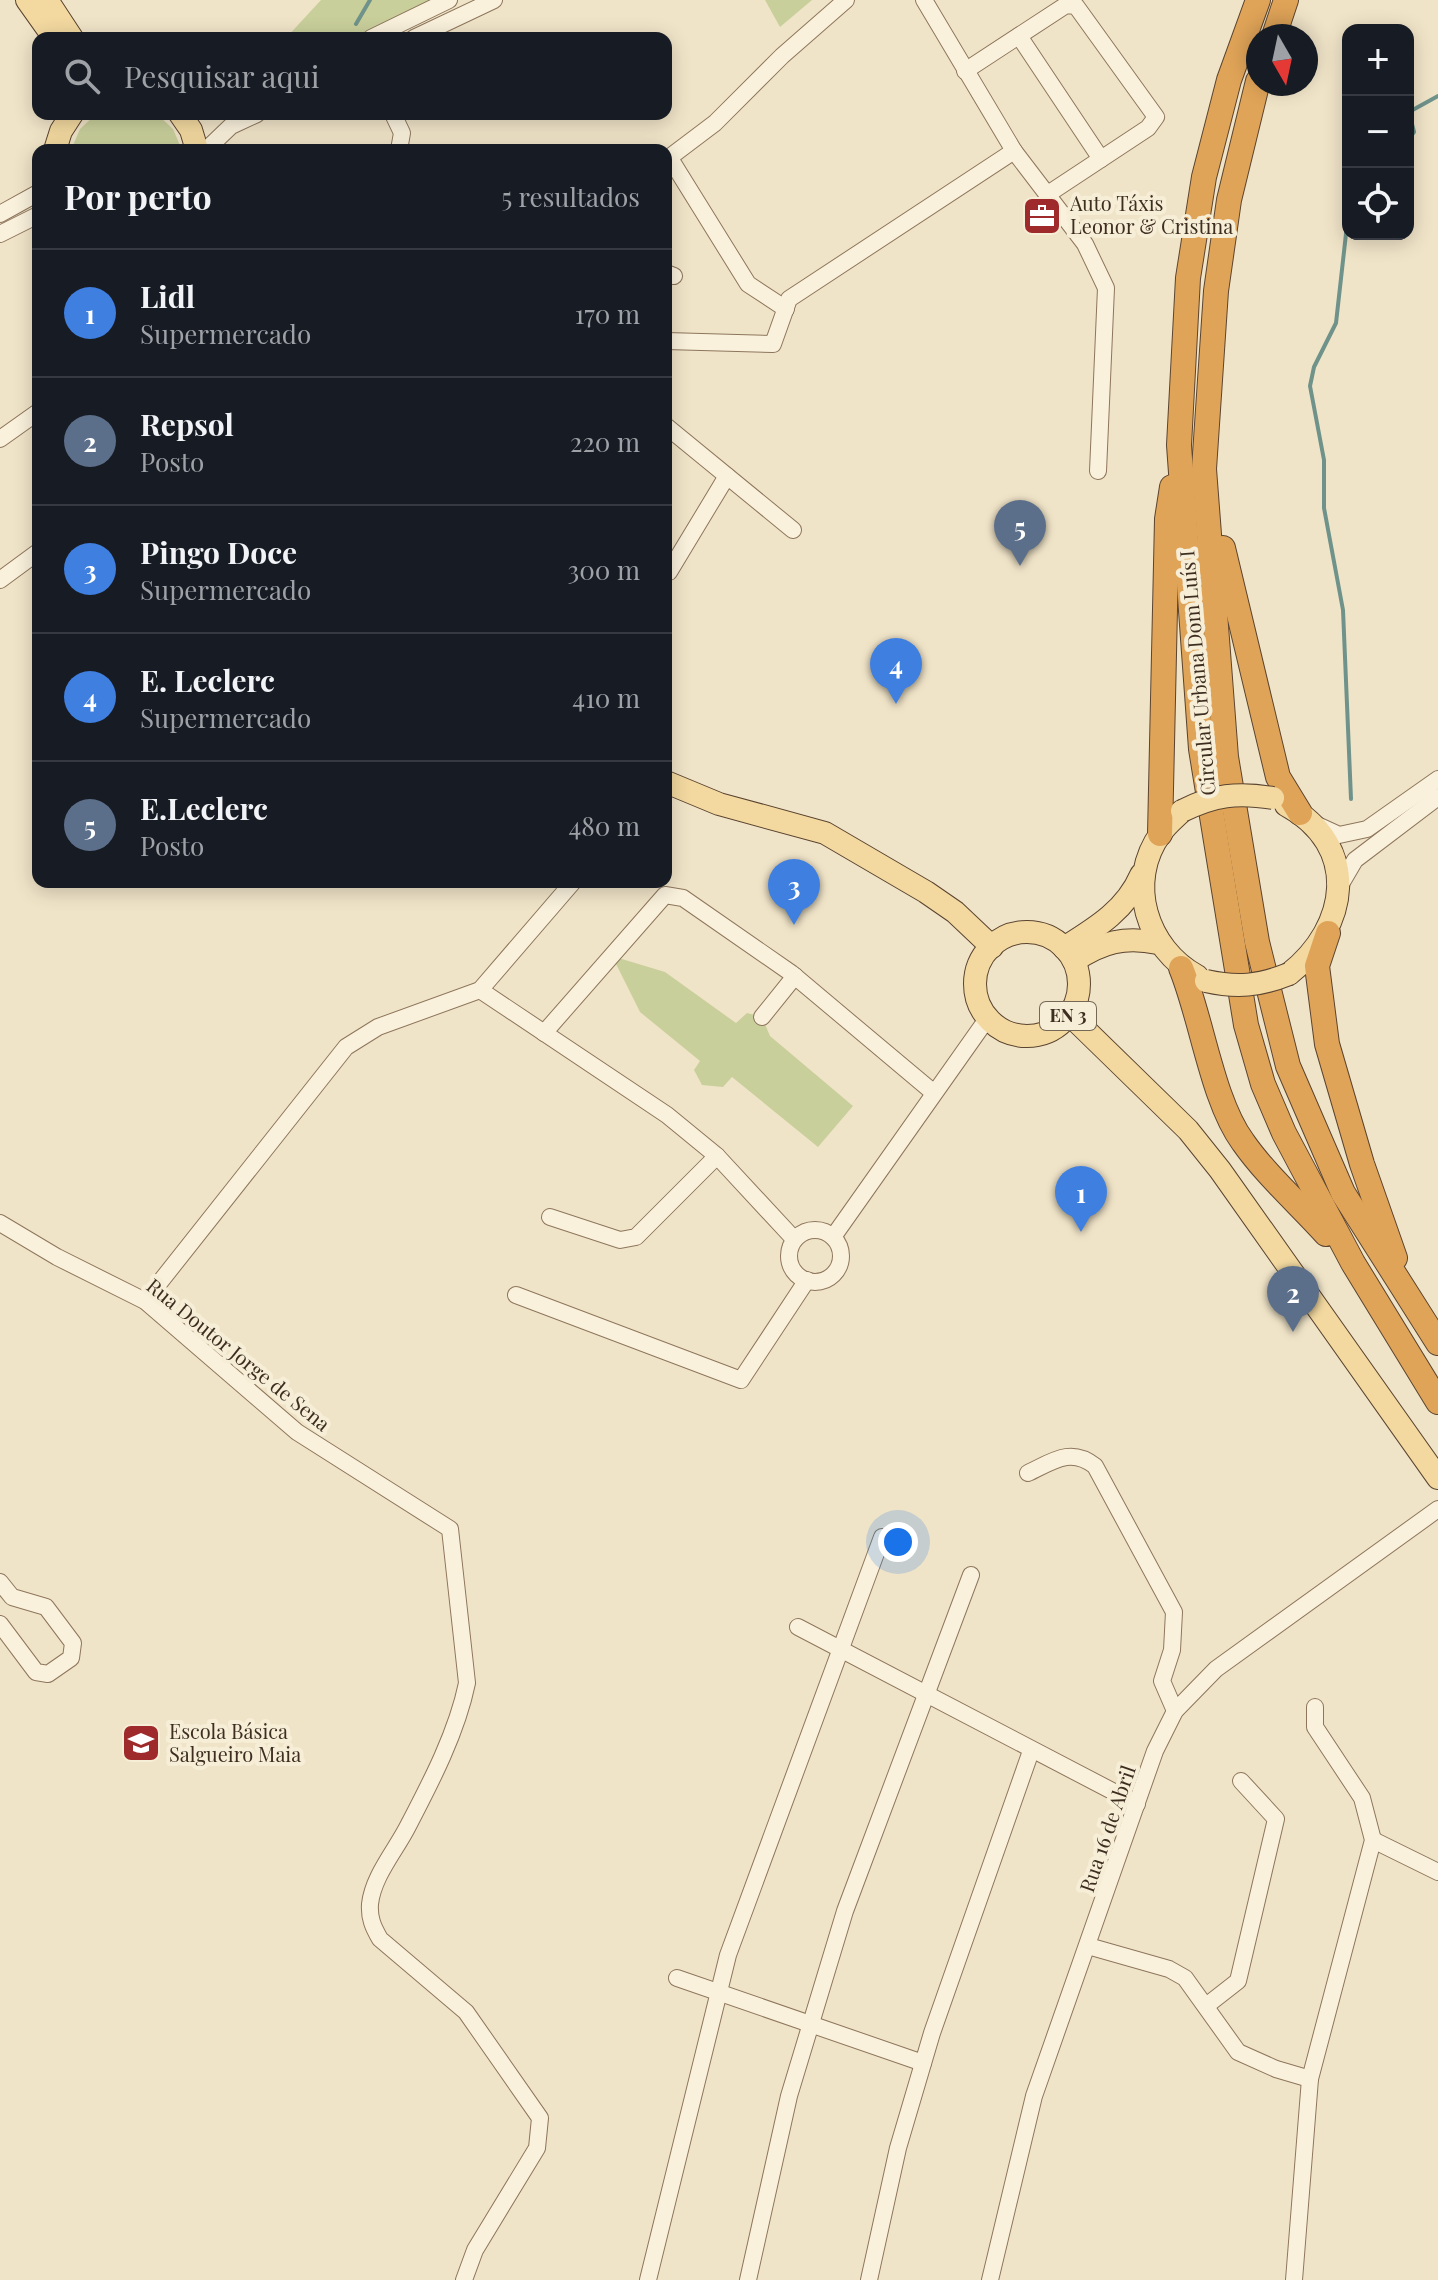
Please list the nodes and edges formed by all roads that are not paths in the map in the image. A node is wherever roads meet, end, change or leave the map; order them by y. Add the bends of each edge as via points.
1 (27, 0) edge
2 (47, 0) edge
3 (449, 0) edge
4 (494, 0) edge
5 (846, 0) edge
6 (924, 0) edge
7 (1258, 0) edge
8 (1286, 0) edge
9 (1278, 24) edge
10 (50, 32) edge
11 (68, 32) edge
12 (383, 32) edge
13 (427, 32) edge
14 (1019, 36) junction
15 (965, 71) junction
16 (1254, 96) edge
17 (69, 120) edge
18 (184, 120) edge
19 (244, 120) edge
20 (396, 120) edge
21 (58, 144) edge
22 (195, 144) edge
23 (212, 144) edge
24 (400, 144) edge
25 (1014, 151) junction
26 (672, 156) edge
27 (1101, 159) junction
28 (672, 166) edge
29 (1048, 194) junction
30 (32, 196) edge
31 (0, 214) edge
32 (32, 218) edge
33 (0, 234) edge
34 (786, 309) junction
35 (672, 341) edge
36 (32, 416) edge
37 (672, 431) edge
38 (0, 439) edge
39 (1179, 445) junction
40 (1204, 469) junction
41 (1098, 471) dead end
42 (727, 476) junction
43 (793, 530) dead end
44 (32, 556) edge
45 (672, 567) edge
46 (0, 580) edge
47 (1438, 779) edge
48 (672, 784) edge
49 (1438, 797) edge
50 (1408, 810) junction
51 (1306, 818) junction
52 (1160, 834) junction
53 (1147, 859) junction
54 (568, 888) edge
55 (1338, 889) junction
56 (1328, 933) junction
57 (1158, 943) junction
58 (992, 947) junction
59 (1069, 954) junction
60 (1181, 968) junction
61 (795, 976) junction
62 (480, 990) junction
63 (1069, 1014) junction
64 (762, 1017) dead end
65 (987, 1019) junction
66 (544, 1033) junction
67 (934, 1093) junction
68 (717, 1156) junction
69 (550, 1217) dead end
70 (0, 1223) edge
71 (833, 1237) junction
72 (794, 1239) junction
73 (1353, 1263) junction
74 (807, 1280) junction
75 (516, 1295) dead end
76 (145, 1301) junction
77 (1415, 1306) junction
78 (1438, 1343) edge
79 (1438, 1402) edge
80 (1028, 1473) dead end
81 (1438, 1478) edge
82 (1438, 1509) edge
83 (882, 1537) dead end
84 (971, 1575) dead end
85 (0, 1582) edge
86 (24, 1600) junction
87 (0, 1624) edge
88 (798, 1627) dead end
89 (840, 1650) junction
90 (926, 1692) junction
91 (1315, 1707) dead end
92 (1175, 1711) junction
93 (1031, 1751) junction
94 (1241, 1781) dead end
95 (1137, 1804) junction
96 (1373, 1840) junction
97 (1438, 1872) edge
98 (1088, 1946) junction
99 (677, 1978) dead end
100 (719, 1991) junction
101 (1206, 2006) junction
102 (810, 2025) junction
103 (923, 2063) junction
104 (1310, 2079) junction
105 (464, 2280) edge
106 (648, 2280) edge
107 (748, 2280) edge
108 (869, 2280) edge
109 (990, 2280) edge
110 (1294, 2280) edge

1 - 10 main road
2 - 11 main road
3 - 12 street
4 - 13 street
5 - 26 street
6 - 15 street
7 - 39 highway, Circular Urbana Dom Luís I via 1229,80 1204,177 1188,278
8 - 9 highway
14 - 15 street
14 - 27 street
14 - 27 street via 1066,5 1076,6 1156,117
15 - 25 street
16 - 40 highway, Circular Urbana Dom Luís I via 1229,200 1216,291
17 - 21 main road
18 - 22 main road
19 - 23 street
20 - 24 street
25 - 29 street
25 - 34 street via 789,299
27 - 29 street
28 - 34 street via 748,284
29 - 41 street via 1085,244 1106,288
30 - 31 street
32 - 33 street
34 - 35 street via 773,344
36 - 38 street
37 - 42 street
39 - 52 highway via 1167,519
39 - 73 highway, Circular Urbana Dom Luís I via 1201,749 1246,1025 1284,1133
40 - 51 highway via 1278,777
40 - 77 highway, Circular Urbana Dom Luís I via 1226,757 1257,942 1288,1066 1343,1193
42 - 43 street
42 - 45 street
44 - 46 street
47 - 50 street
48 - 58 main road via 719,804 825,833 926,892
49 - 50 street
50 - 51 street via 1339,835
50 - 55 street via 1355,860
51 - 52 main road, bridge via 1273,798 1242,792 1210,797 1182,811
51 - 55 main road via 1331,853
52 - 53 main road
53 - 57 main road via 1142,888 1146,917
53 - 59 main road via 1133,893
54 - 62 street
55 - 56 main road
56 - 60 main road, bridge via 1311,957 1262,985 1234,987
56 - 77 highway via 1317,966 1327,1044 1378,1214
57 - 59 main road via 1108,942
57 - 60 main road
58 - 59 main road via 1015,933 1033,932 1050,937
58 - 65 main road via 977,969 974,986
59 - 63 main road, EN 3 via 1079,992
60 - 73 highway via 1224,1106 1242,1141
61 - 64 street
61 - 66 street via 683,898 665,895
61 - 67 street
62 - 66 street
62 - 76 street via 378,1027 346,1047
63 - 65 main road, EN 3 via 1051,1031 1036,1036 1018,1036
63 - 81 main road, EN 3 via 1179,1120 1215,1163
65 - 67 street
66 - 68 street via 667,1115
67 - 71 street
68 - 69 street via 636,1237 620,1240
68 - 72 street
70 - 76 street, Rua Doutor Jorge de Sena
71 - 72 street via 817,1230
71 - 74 street via 841,1253 837,1270 823,1280
72 - 74 street via 790,1263
73 - 79 highway, Circular Urbana Dom Luís I
74 - 75 street via 741,1380
76 - 105 street, Rua Doutor Jorge de Sena via 297,1432 450,1529 467,1683 462,1708 370,1903 371,1923 380,1939 466,2012 540,2118 537,2148 475,2250
77 - 78 highway, Circular Urbana Dom Luís I
80 - 92 street via 1067,1454 1095,1466 1174,1612 1172,1650 1162,1681
82 - 92 street, Rua 16 de Abril via 1216,1669
83 - 89 street
84 - 90 street
85 - 86 street via 12,1597
86 - 87 street
86 - 87 street via 46,1607 73,1643 71,1658 48,1674 36,1672
88 - 89 street
89 - 90 street
89 - 100 street
90 - 93 street
90 - 102 street via 845,1911
91 - 96 street via 1315,1727 1362,1798
92 - 95 street, Rua 16 de Abril
93 - 95 street
93 - 103 street
94 - 101 street via 1276,1819 1238,1981
95 - 98 street, Rua 16 de Abril
96 - 97 street
96 - 104 street
98 - 101 street via 1169,1969 1185,1978
98 - 109 street, Rua 16 de Abril via 1034,2096
99 - 100 street
100 - 102 street
100 - 106 street
101 - 104 street via 1238,2052
102 - 103 street
102 - 107 street
103 - 108 street
104 - 110 street

